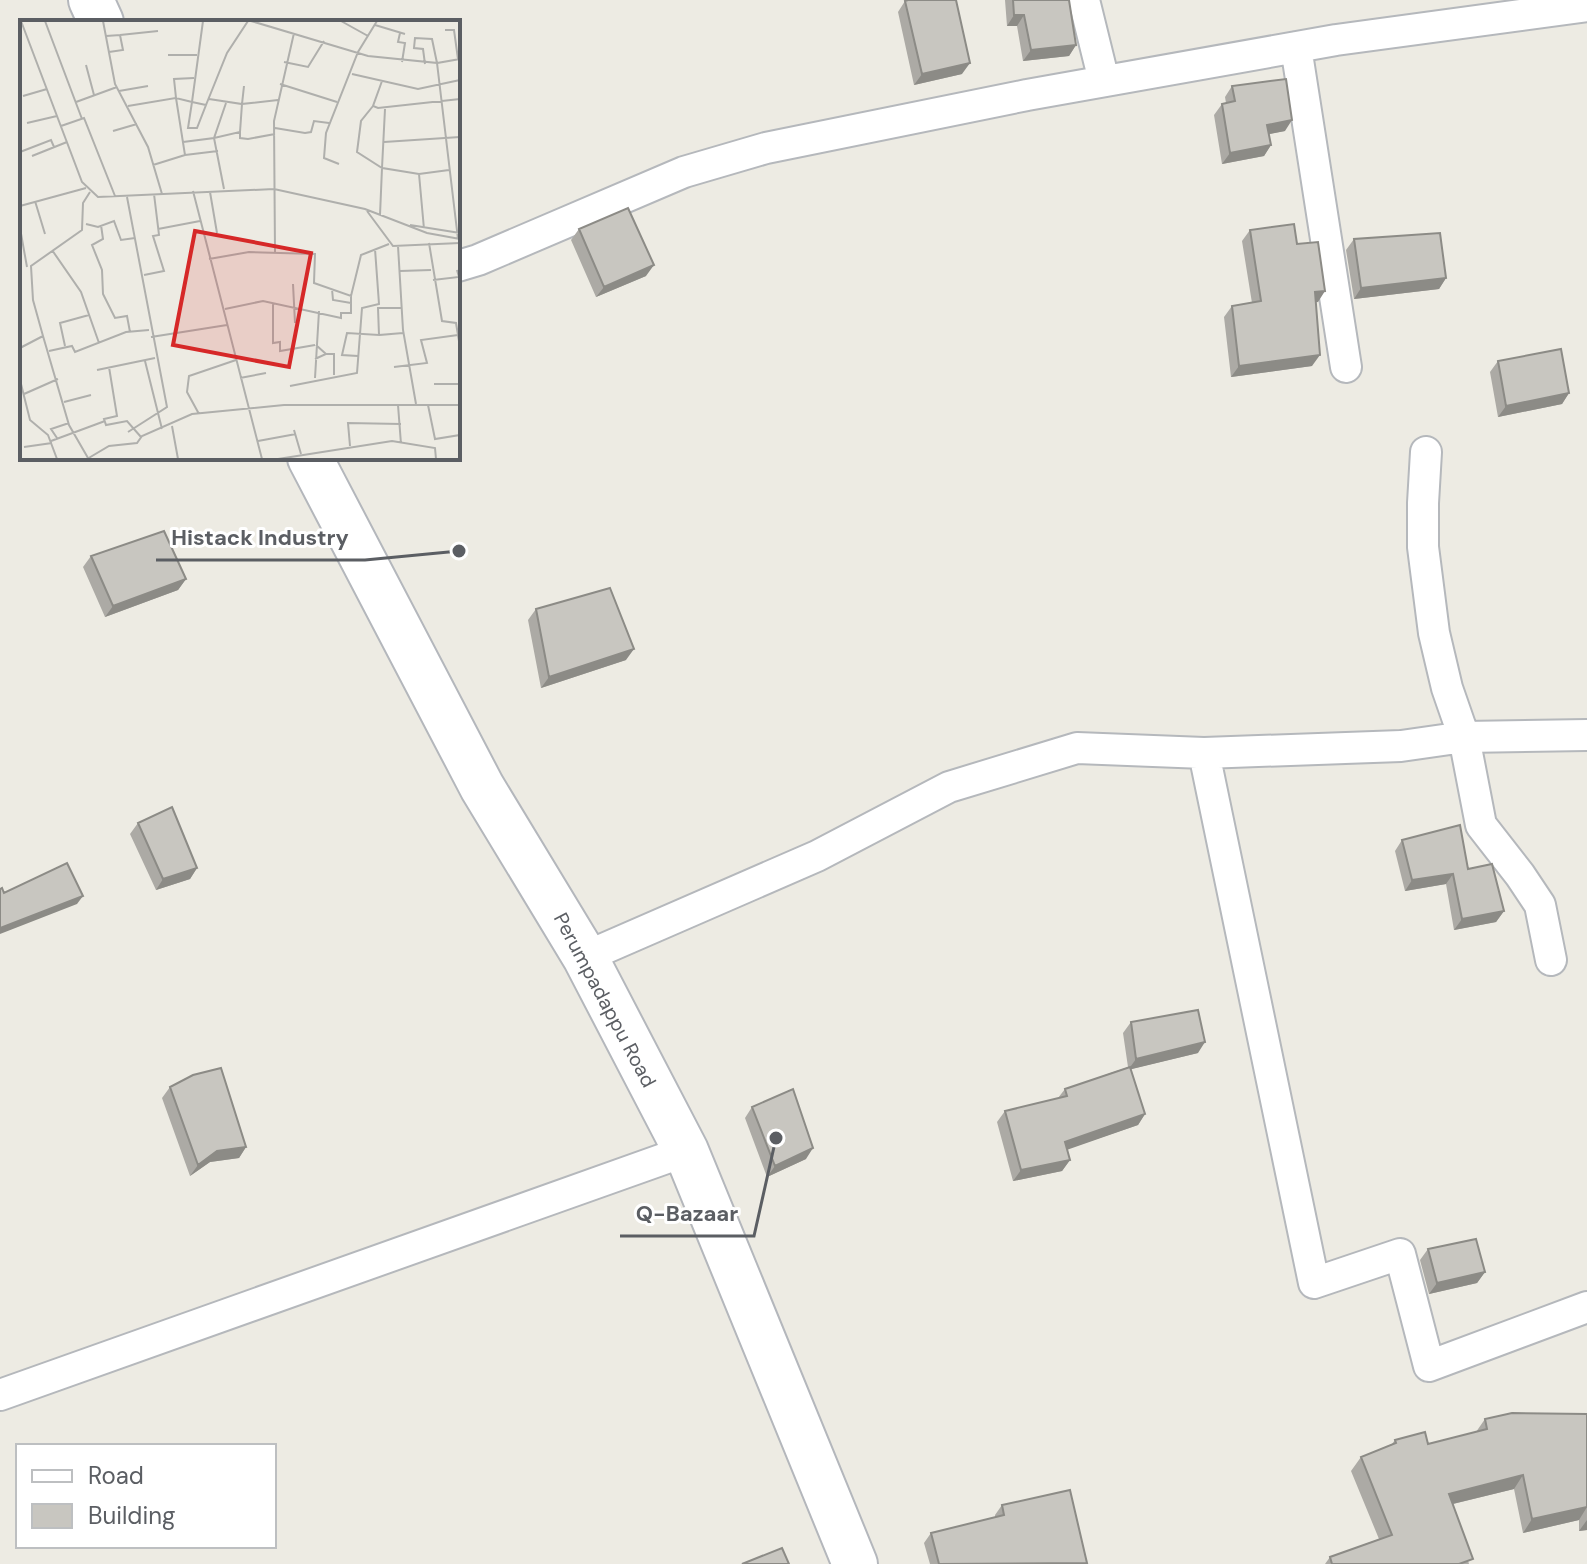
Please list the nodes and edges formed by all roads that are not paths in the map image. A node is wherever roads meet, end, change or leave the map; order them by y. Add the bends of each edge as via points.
1 (91, 0) edge
2 (1084, 0) edge
3 (1587, 6) edge
4 (100, 20) edge
5 (1296, 47) junction
6 (1104, 81) junction
7 (460, 265) edge
8 (1346, 367) dead end
9 (1426, 452) dead end
10 (311, 460) edge
11 (1587, 735) edge
12 (1464, 737) junction
13 (1204, 753) junction
14 (585, 957) junction
15 (1551, 960) dead end
16 (686, 1151) junction
17 (1587, 1307) edge
18 (0, 1395) edge
19 (855, 1564) edge

1 - 4 main road
2 - 6 street
3 - 5 street
5 - 6 street
5 - 8 street
6 - 7 street via 766,148 684,172
9 - 12 street via 1423,547 1434,633
10 - 14 main road, Perumpadappu Road via 482,787
11 - 12 street
12 - 13 street via 1401,746
12 - 15 street via 1481,825 1540,905
13 - 14 street via 1077,748 949,787 817,856
13 - 17 street via 1314,1283 1400,1254 1429,1366
14 - 16 main road, Perumpadappu Road
16 - 18 street
16 - 19 main road, Perumpadappu Road

